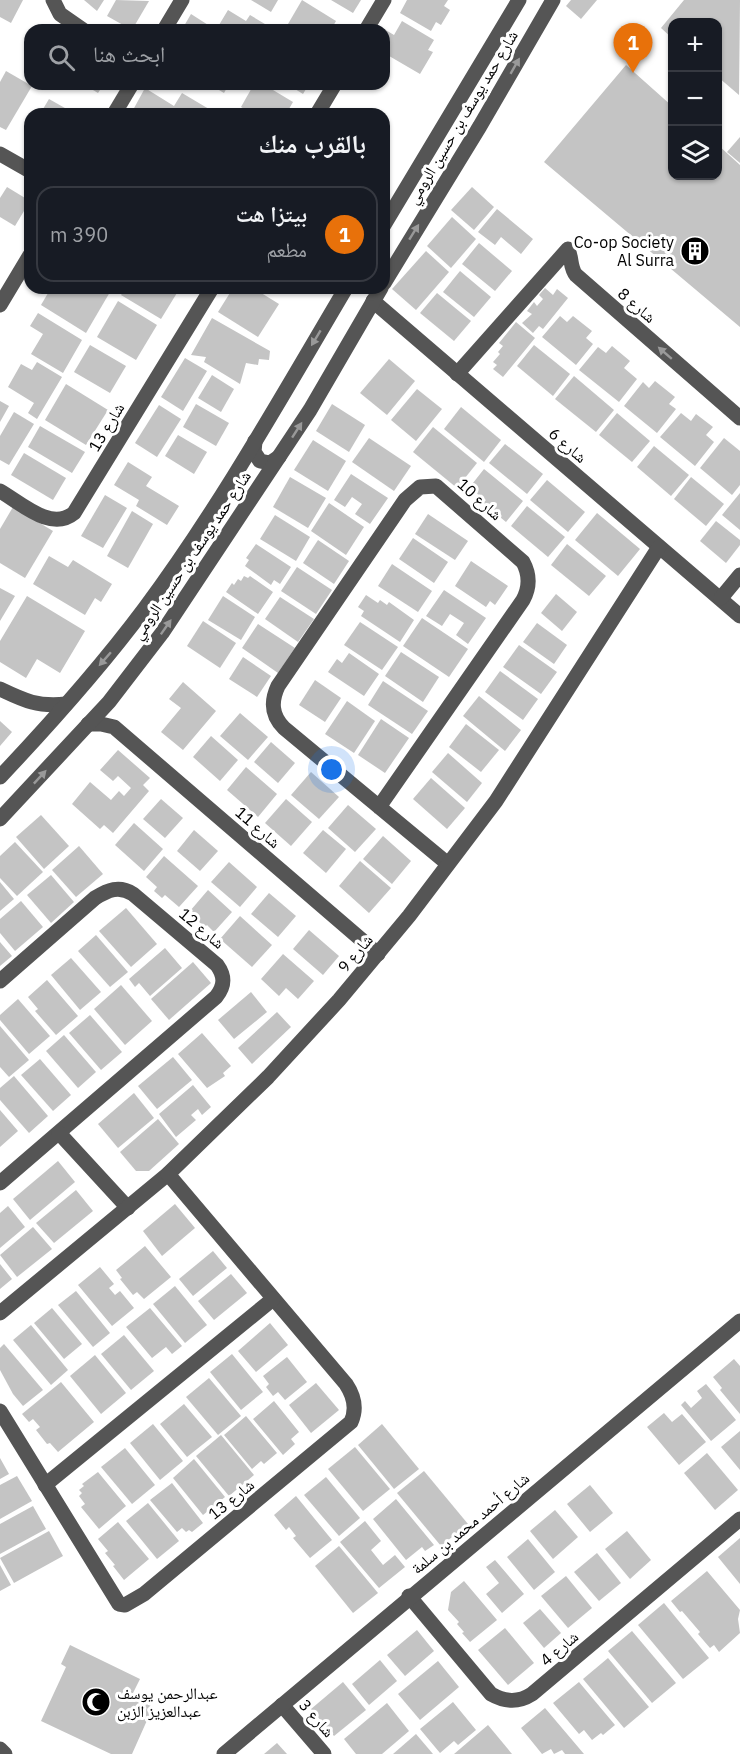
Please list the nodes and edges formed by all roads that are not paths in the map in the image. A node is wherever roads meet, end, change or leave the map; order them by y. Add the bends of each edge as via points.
1 (53, 0) edge
2 (182, 0) edge
3 (384, 0) edge
4 (519, 0) edge
5 (553, 0) edge
6 (74, 24) edge
7 (168, 24) edge
8 (370, 24) edge
9 (128, 90) edge
10 (331, 90) edge
11 (118, 108) edge
12 (320, 108) edge
13 (0, 154) edge
14 (24, 168) edge
15 (390, 215) edge
16 (24, 265) edge
17 (390, 273) edge
18 (208, 294) edge
19 (342, 294) edge
20 (377, 295) edge
21 (0, 306) edge
22 (458, 374) junction
23 (740, 418) edge
24 (255, 441) junction
25 (279, 457) junction
26 (234, 474) junction
27 (0, 491) edge
28 (255, 494) junction
29 (659, 547) junction
30 (740, 575) edge
31 (720, 598) junction
32 (740, 615) edge
33 (0, 689) edge
34 (109, 702) junction
35 (29, 703) junction
36 (66, 704) junction
37 (88, 724) junction
38 (114, 727) junction
39 (37, 736) junction
40 (0, 777) edge
41 (380, 807) junction
42 (0, 819) edge
43 (448, 864) junction
44 (378, 954) junction
45 (0, 981) edge
46 (59, 1133) junction
47 (168, 1174) junction
48 (0, 1183) edge
49 (128, 1208) junction
50 (273, 1299) junction
51 (0, 1313) edge
52 (740, 1321) edge
53 (0, 1411) edge
54 (45, 1485) junction
55 (740, 1519) edge
56 (410, 1596) junction
57 (282, 1705) junction
58 (0, 1749) edge
59 (5, 1754) edge
60 (224, 1754) edge
61 (324, 1754) edge

1 - 6 street via 60,14
2 - 7 street
3 - 8 street
4 - 15 street, شارع حمد يوسف بن حسين الرومي
17 -> 5 street, شارع حمد يوسف بن حسين الرومي
9 - 11 street
10 - 12 street
13 - 14 street
16 - 21 street
18 - 27 street, شارع 13 via 75,513 66,519 52,520
19 -> 24 street, شارع حمد يوسف بن حسين الرومي
20 - 22 street, شارع 6
25 -> 20 street, شارع حمد يوسف بن حسين الرومي
23 -> 22 street, شارع 8 via 576,276 568,249
22 - 29 street, شارع 6
24 - 25 street via 254,452 260,461 270,463
24 - 26 street, شارع حمد يوسف بن حسين الرومي
25 - 28 street, شارع حمد يوسف بن حسين الرومي
26 - 28 street via 242,473 252,479
26 -> 36 street, شارع حمد يوسف بن حسين الرومي via 146,607
34 -> 28 street, شارع حمد يوسف بن حسين الرومي via 162,633
29 - 31 street, شارع 6
29 - 43 street, شارع 9 via 518,769
30 - 31 street
31 - 32 street, شارع 6
33 - 35 street
34 - 37 street, شارع حمد يوسف بن حسين الرومي
34 - 38 street
35 - 36 street
35 - 39 street
36 - 39 street, شارع حمد يوسف بن حسين الرومي
37 - 38 street
42 -> 37 street, شارع حمد يوسف بن حسين الرومي
38 - 44 street, شارع 11
39 - 40 street, شارع حمد يوسف بن حسين الرومي
41 - 41 street, شارع 10 via 280,725 273,698 405,500 420,487 431,485 441,489 523,562 528,586 523,600
41 - 43 street, شارع 10
43 - 44 street, شارع 9
44 - 47 street, شارع 9 via 284,1061
45 - 46 street, شارع 12 via 95,898 120,888 133,894 221,970 223,982 216,997
46 - 48 street, شارع 12
46 - 49 street
47 - 49 street, شارع 9
47 - 50 street, شارع 13
49 - 51 street, شارع 9
50 - 54 street
50 - 54 street, شارع 13 via 350,1390 355,1406 351,1422 153,1586 129,1604 119,1604
52 - 56 street, شارع أحمد محمد بن سلمة
53 - 54 street, شارع 13
55 - 56 street, شارع 4 via 532,1694 517,1700 506,1701 491,1694
56 - 57 street, شارع أحمد محمد بن سلمة
57 - 60 street, شارع أحمد محمد بن سلمة
57 - 61 street, شارع 3
58 - 59 street

